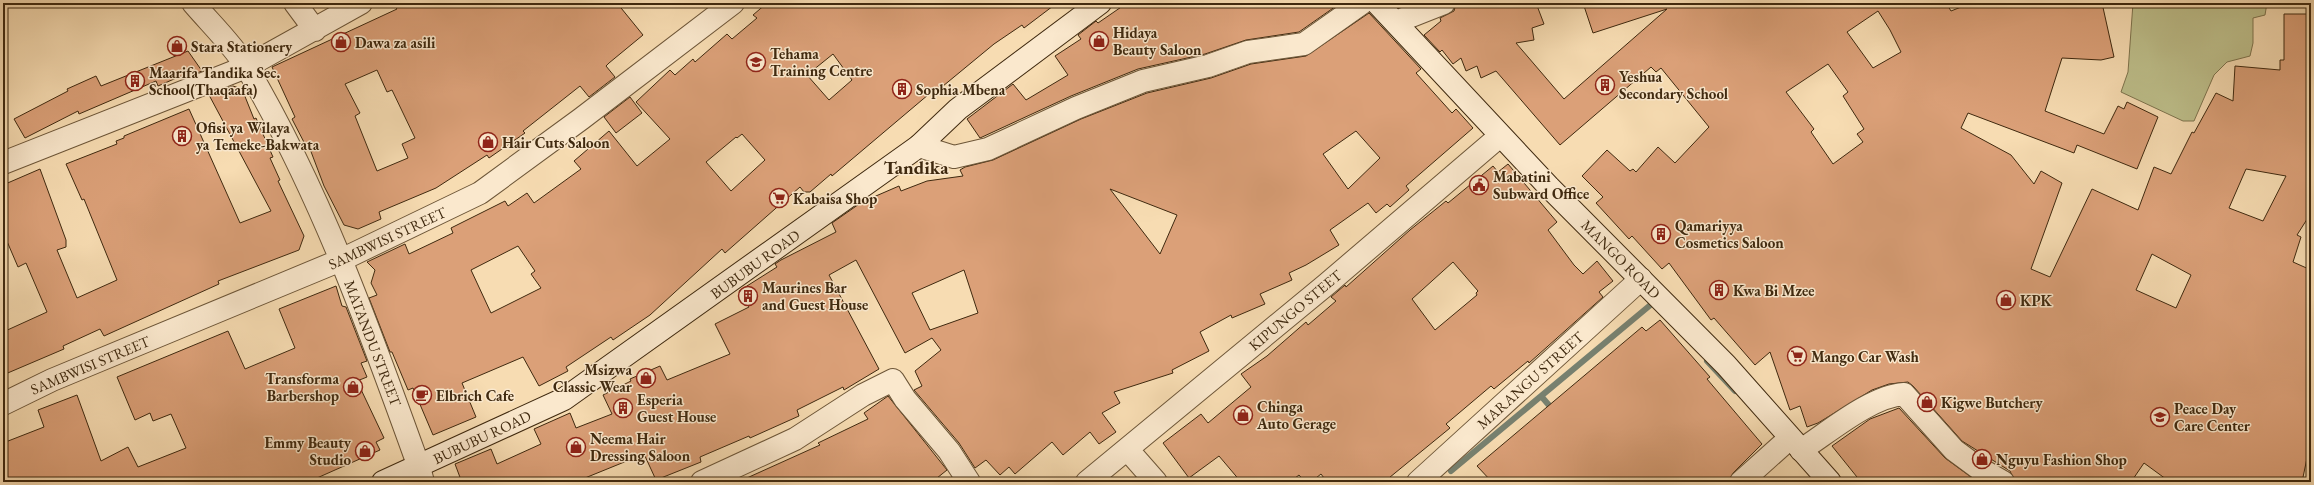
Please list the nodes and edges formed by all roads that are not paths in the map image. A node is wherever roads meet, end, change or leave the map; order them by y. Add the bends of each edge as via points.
1 (193, 3) edge
2 (296, 3) edge
3 (361, 3) edge
4 (733, 3) edge
5 (1100, 3) edge
6 (1362, 3) edge
7 (1377, 3) edge
8 (1444, 3) edge
9 (1396, 22) junction
10 (315, 30) junction
11 (246, 67) junction
12 (1500, 136) junction
13 (919, 146) junction
14 (3, 163) edge
15 (341, 260) junction
16 (1641, 279) junction
17 (3, 404) edge
18 (1796, 444) junction
19 (1127, 449) junction
20 (421, 474) edge
21 (383, 482) edge
22 (702, 482) edge
23 (969, 482) edge
24 (1087, 482) edge
25 (1156, 482) edge
26 (1418, 482) edge
27 (1741, 482) edge
28 (1830, 482) edge
29 (2003, 482) edge

1 - 11 street, MATANDU STREET
2 - 10 street
3 - 10 street
4 - 15 street, SAMBWISI STREET via 480,193
5 - 13 street, BUBUBU ROAD via 958,109
6 - 13 street via 1304,44 1248,52 1208,66 1143,81 1076,108 988,149 954,158
7 - 9 street, MANGO ROAD
8 - 9 street
9 - 12 street, MANGO ROAD
10 - 11 street
11 - 14 street
11 - 15 street, MATANDU STREET via 291,152
12 - 16 street, MANGO ROAD
12 - 19 street, KIPUNGO STEET via 1327,284
13 - 20 street, BUBUBU ROAD via 564,399
15 - 17 street, SAMBWISI STREET via 52,380
15 - 20 street, MATANDU STREET
16 - 18 street, MANGO ROAD via 1726,365
16 - 26 street, MARANGU STREET
18 - 27 street
18 - 28 street, MANGO ROAD
18 - 29 street via 1888,397 1904,394 1954,450
19 - 24 street, KIPUNGO STEET
19 - 25 street
20 - 21 street, BUBUBU ROAD
22 - 23 street via 795,439 863,395 893,380 905,399 949,451

